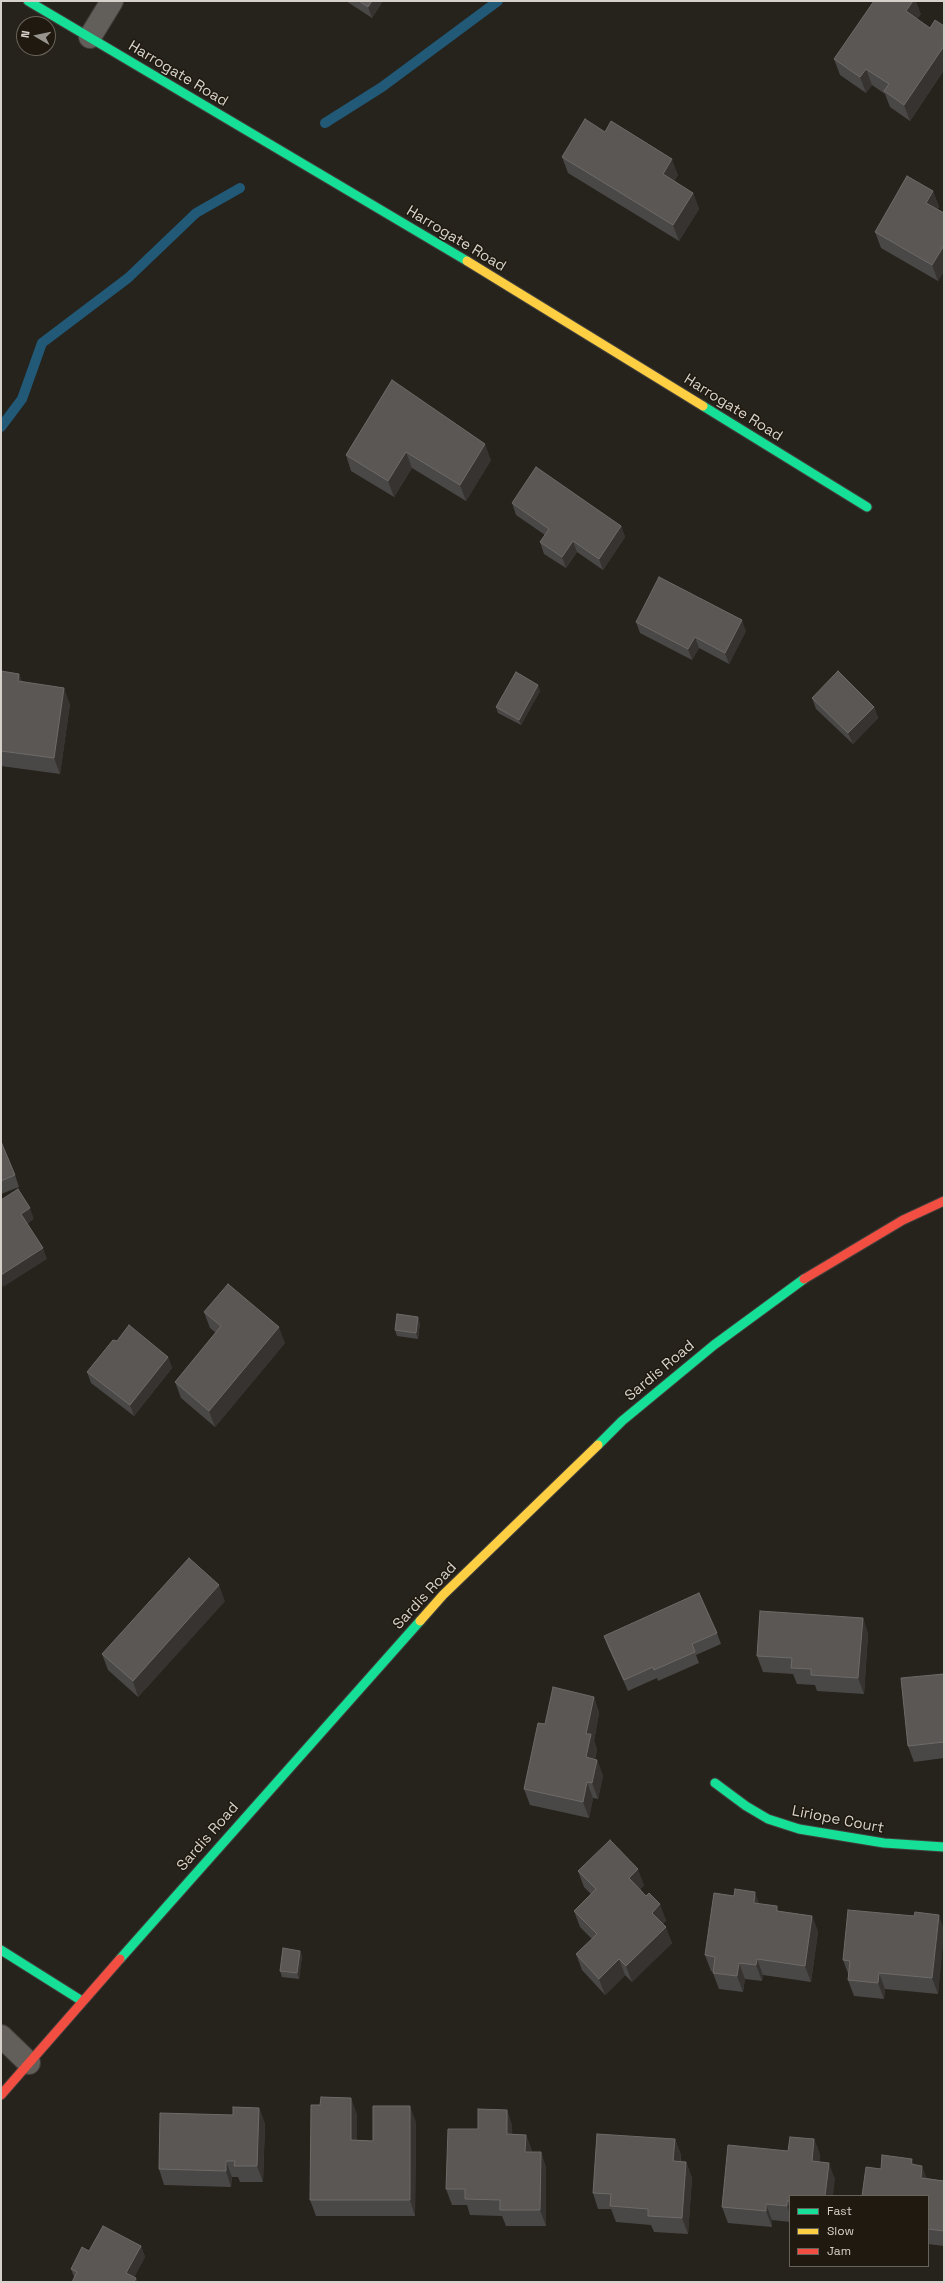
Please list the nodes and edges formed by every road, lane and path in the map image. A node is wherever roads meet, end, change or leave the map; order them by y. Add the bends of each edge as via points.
1 (28, 1) edge
2 (112, 1) edge
3 (90, 37) junction
4 (867, 507) dead end
5 (944, 1201) edge
6 (715, 1783) dead end
7 (944, 1847) edge
8 (1, 1950) edge
9 (82, 2001) junction
10 (1, 2036) edge
11 (29, 2063) junction
12 (1, 2095) edge

1 - 3 street, Harrogate Road
2 - 3 street
3 - 4 street, Harrogate Road via 482,270
5 - 9 street, Sardis Road via 864,1242 806,1277 714,1345 622,1421 443,1595
6 - 7 street, Liriope Court via 746,1806 768,1818 799,1829 884,1843
8 - 9 street
9 - 11 street, Sardis Road
10 - 11 street
11 - 12 street, Sardis Road

